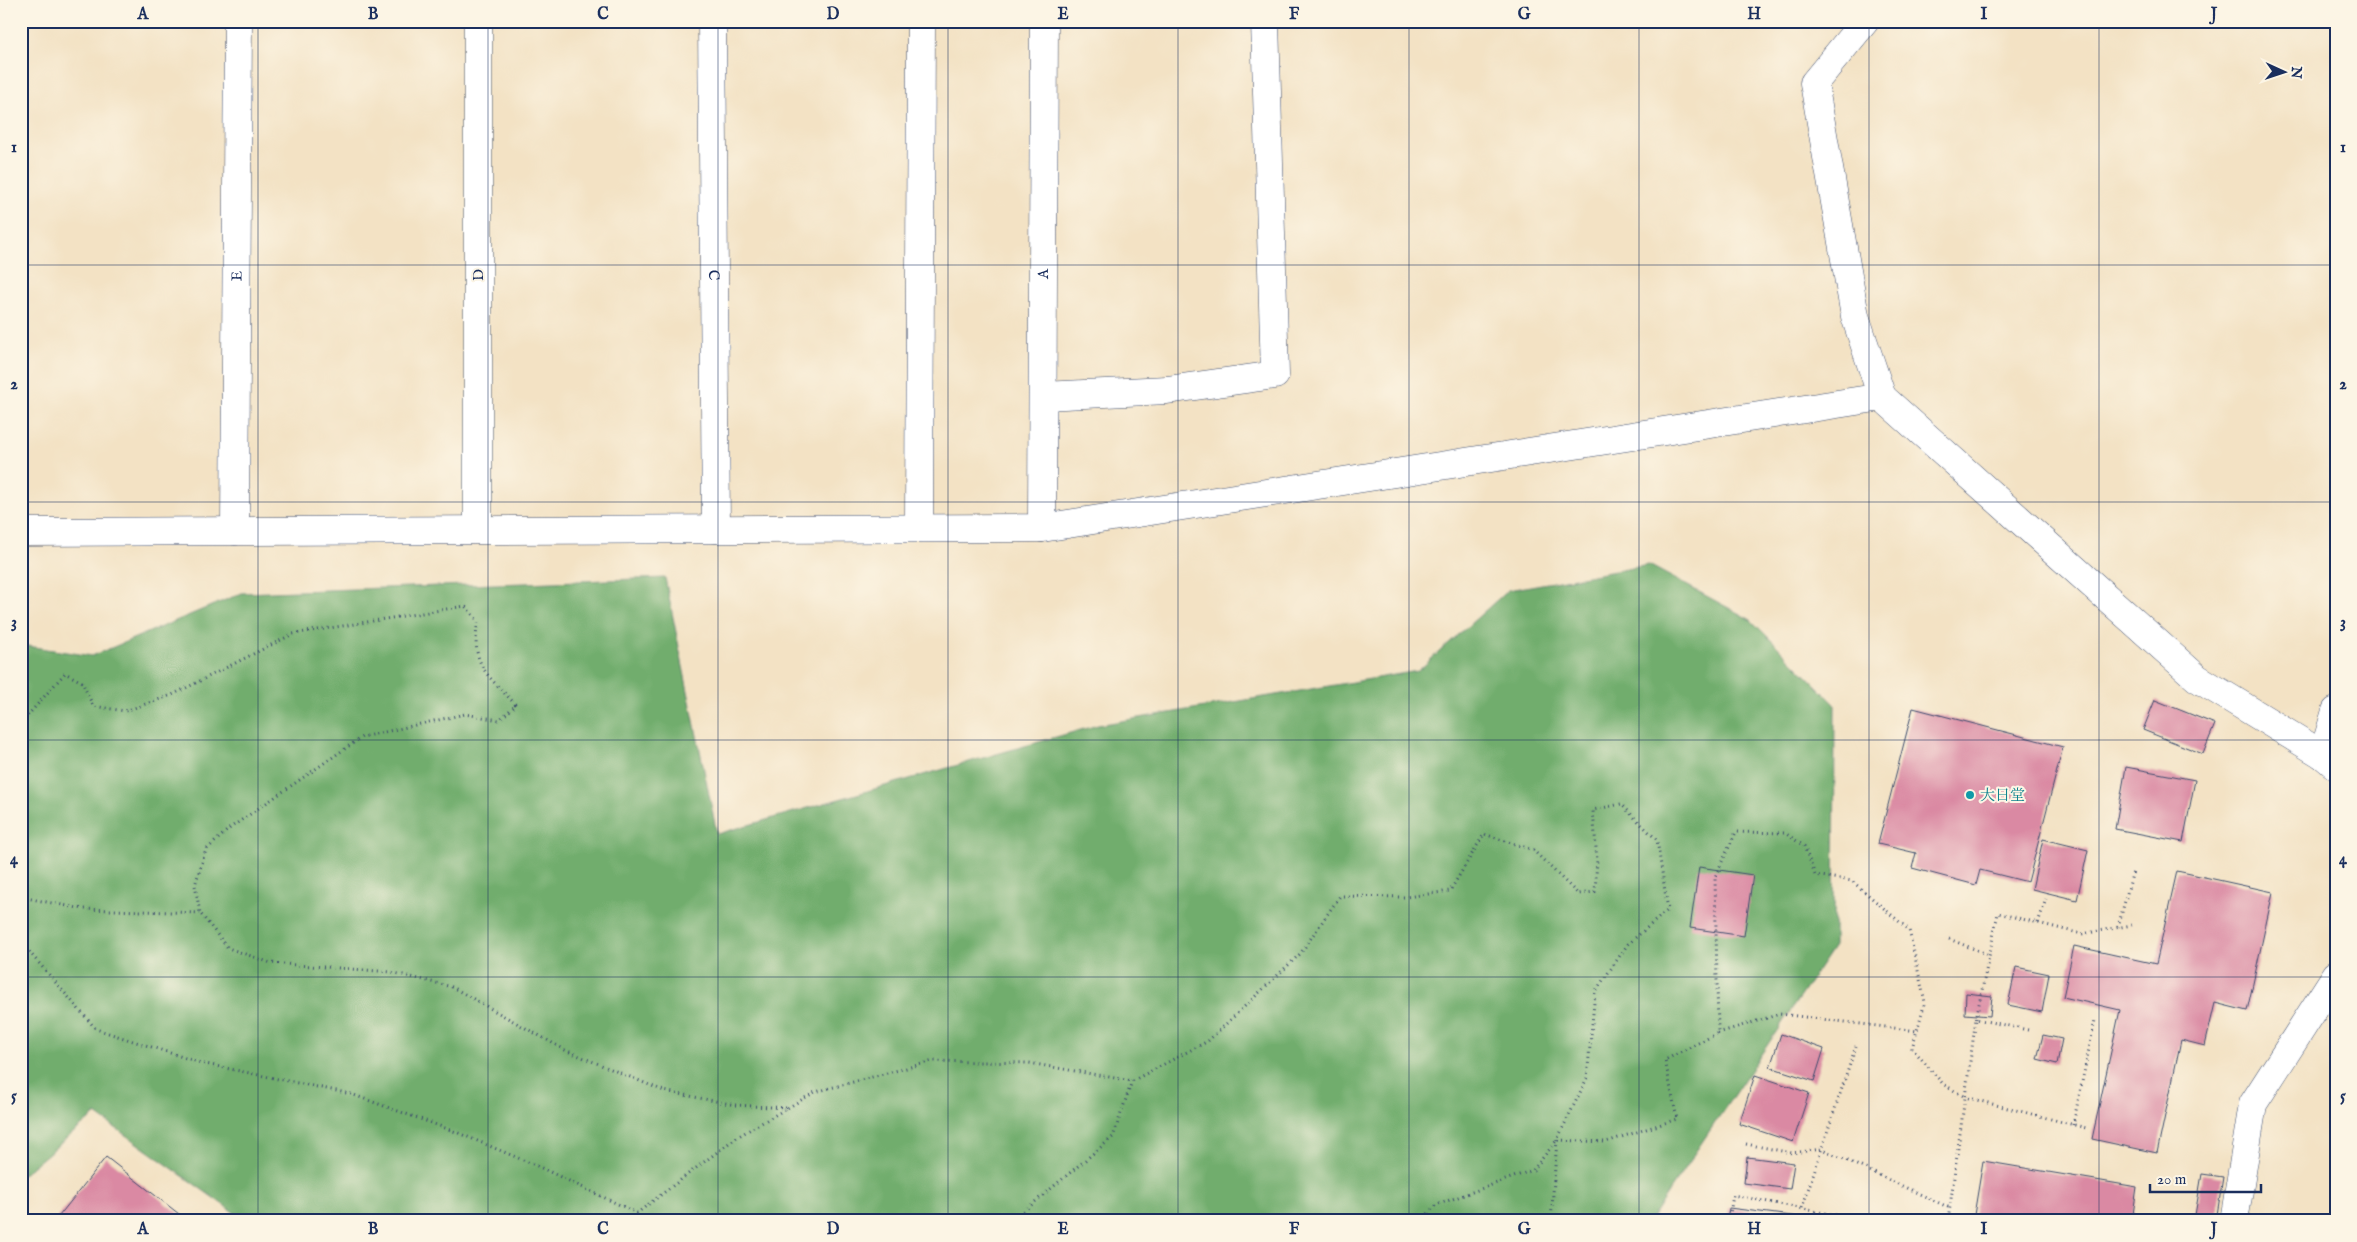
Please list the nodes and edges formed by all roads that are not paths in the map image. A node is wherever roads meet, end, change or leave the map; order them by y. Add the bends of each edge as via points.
1 (238, 21) edge
2 (478, 21) edge
3 (712, 21) edge
4 (921, 21) edge
5 (1044, 21) edge
6 (1265, 21) edge
7 (1865, 21) edge
8 (1043, 396) junction
9 (1882, 397) junction
10 (478, 528) junction
11 (919, 528) junction
12 (1042, 528) junction
13 (716, 529) junction
14 (235, 531) junction
15 (21, 532) edge
16 (2336, 711) edge
17 (2329, 760) edge
18 (2336, 976) edge
19 (2234, 1221) edge

1 - 14 street, E
2 - 10 street, D
3 - 13 street, C
4 - 11 street
5 - 8 street, A
6 - 8 street via 1275,375 1167,390
7 - 9 street via 1814,83 1855,316
8 - 12 street, A
9 - 12 street
9 - 17 street via 2197,678
10 - 13 street
10 - 14 street
11 - 12 street
11 - 13 street
14 - 15 street
16 - 17 street
18 - 19 street via 2253,1104

